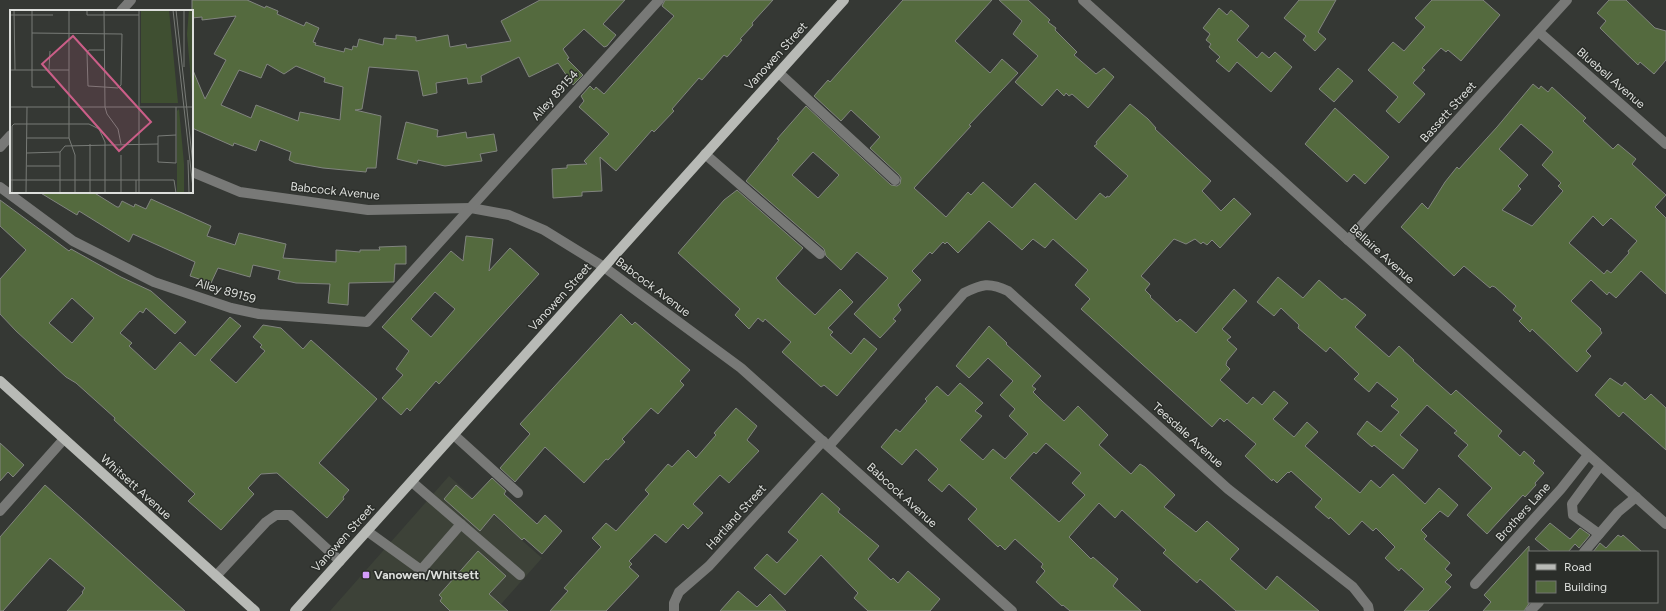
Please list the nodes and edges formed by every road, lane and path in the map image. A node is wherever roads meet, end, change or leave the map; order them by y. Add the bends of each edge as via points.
1 (131, 0) edge
2 (659, 0) edge
3 (844, 0) edge
4 (1083, 0) edge
5 (1567, 0) edge
6 (122, 10) edge
7 (1539, 32) junction
8 (778, 73) junction
9 (10, 136) edge
10 (1666, 144) edge
11 (0, 147) edge
12 (705, 154) junction
13 (193, 172) edge
14 (896, 180) dead end
15 (0, 187) edge
16 (471, 208) junction
17 (1348, 240) junction
18 (820, 254) dead end
19 (604, 267) junction
20 (986, 284) joint
21 (0, 382) edge
22 (454, 435) junction
23 (64, 439) junction
24 (826, 443) junction
25 (1588, 455) junction
26 (1600, 466) junction
27 (412, 482) junction
28 (518, 493) dead end
29 (1636, 497) junction
30 (0, 511) edge
31 (461, 524) junction
32 (1666, 524) edge
33 (367, 531) junction
34 (1599, 534) junction
35 (1585, 551) edge
36 (340, 561) junction
37 (520, 575) dead end
38 (216, 576) junction
39 (1475, 584) dead end
40 (1538, 603) edge
41 (255, 611) edge
42 (295, 611) edge
43 (674, 611) edge
44 (1012, 611) edge
45 (1369, 611) edge
46 (1530, 611) edge

1 - 6 street
2 - 16 street, Alley 89154
3 - 8 main road, Vanowen Street
4 - 17 street, Bellaire Avenue
5 - 7 street, Bassett Street
7 - 10 street, Bluebell Avenue
7 - 17 street, Bassett Street
8 - 12 main road, Vanowen Street
8 - 14 street
9 - 11 street
12 - 18 street
12 - 19 main road, Vanowen Street
13 - 16 street, Babcock Avenue via 240,192 368,210
15 - 16 street, Alley 89159 via 74,241 154,282 231,308 259,314 367,322
16 - 19 street, Babcock Avenue via 509,215 544,230
17 - 25 street, Bellaire Avenue
19 - 22 main road, Vanowen Street
19 - 24 street, Babcock Avenue via 741,368
20 - 24 street, Hartland Street via 964,293
20 - 45 street, Teesdale Avenue via 996,285 1008,291 1228,489 1353,587
21 - 23 main road, Whitsett Avenue
22 - 27 main road, Vanowen Street
22 - 28 street
23 - 30 street
23 - 38 main road, Whitsett Avenue
24 - 43 street, Hartland Street via 709,566 679,592
24 - 44 street, Babcock Avenue
25 - 26 street, Bellaire Avenue
25 - 39 street, Brothers Lane via 1561,489
26 - 29 street, Bellaire Avenue
26 - 34 street via 1572,504 1573,515
27 - 31 street
27 - 33 main road, Vanowen Street
29 - 32 street, Bellaire Avenue
29 - 34 street via 1618,512
31 - 33 street via 421,570
31 - 37 street
33 - 36 main road, Vanowen Street
34 - 35 street
36 - 38 street via 290,515 276,515 266,522
36 - 42 main road, Vanowen Street
38 - 41 main road, Whitsett Avenue
40 - 46 street

